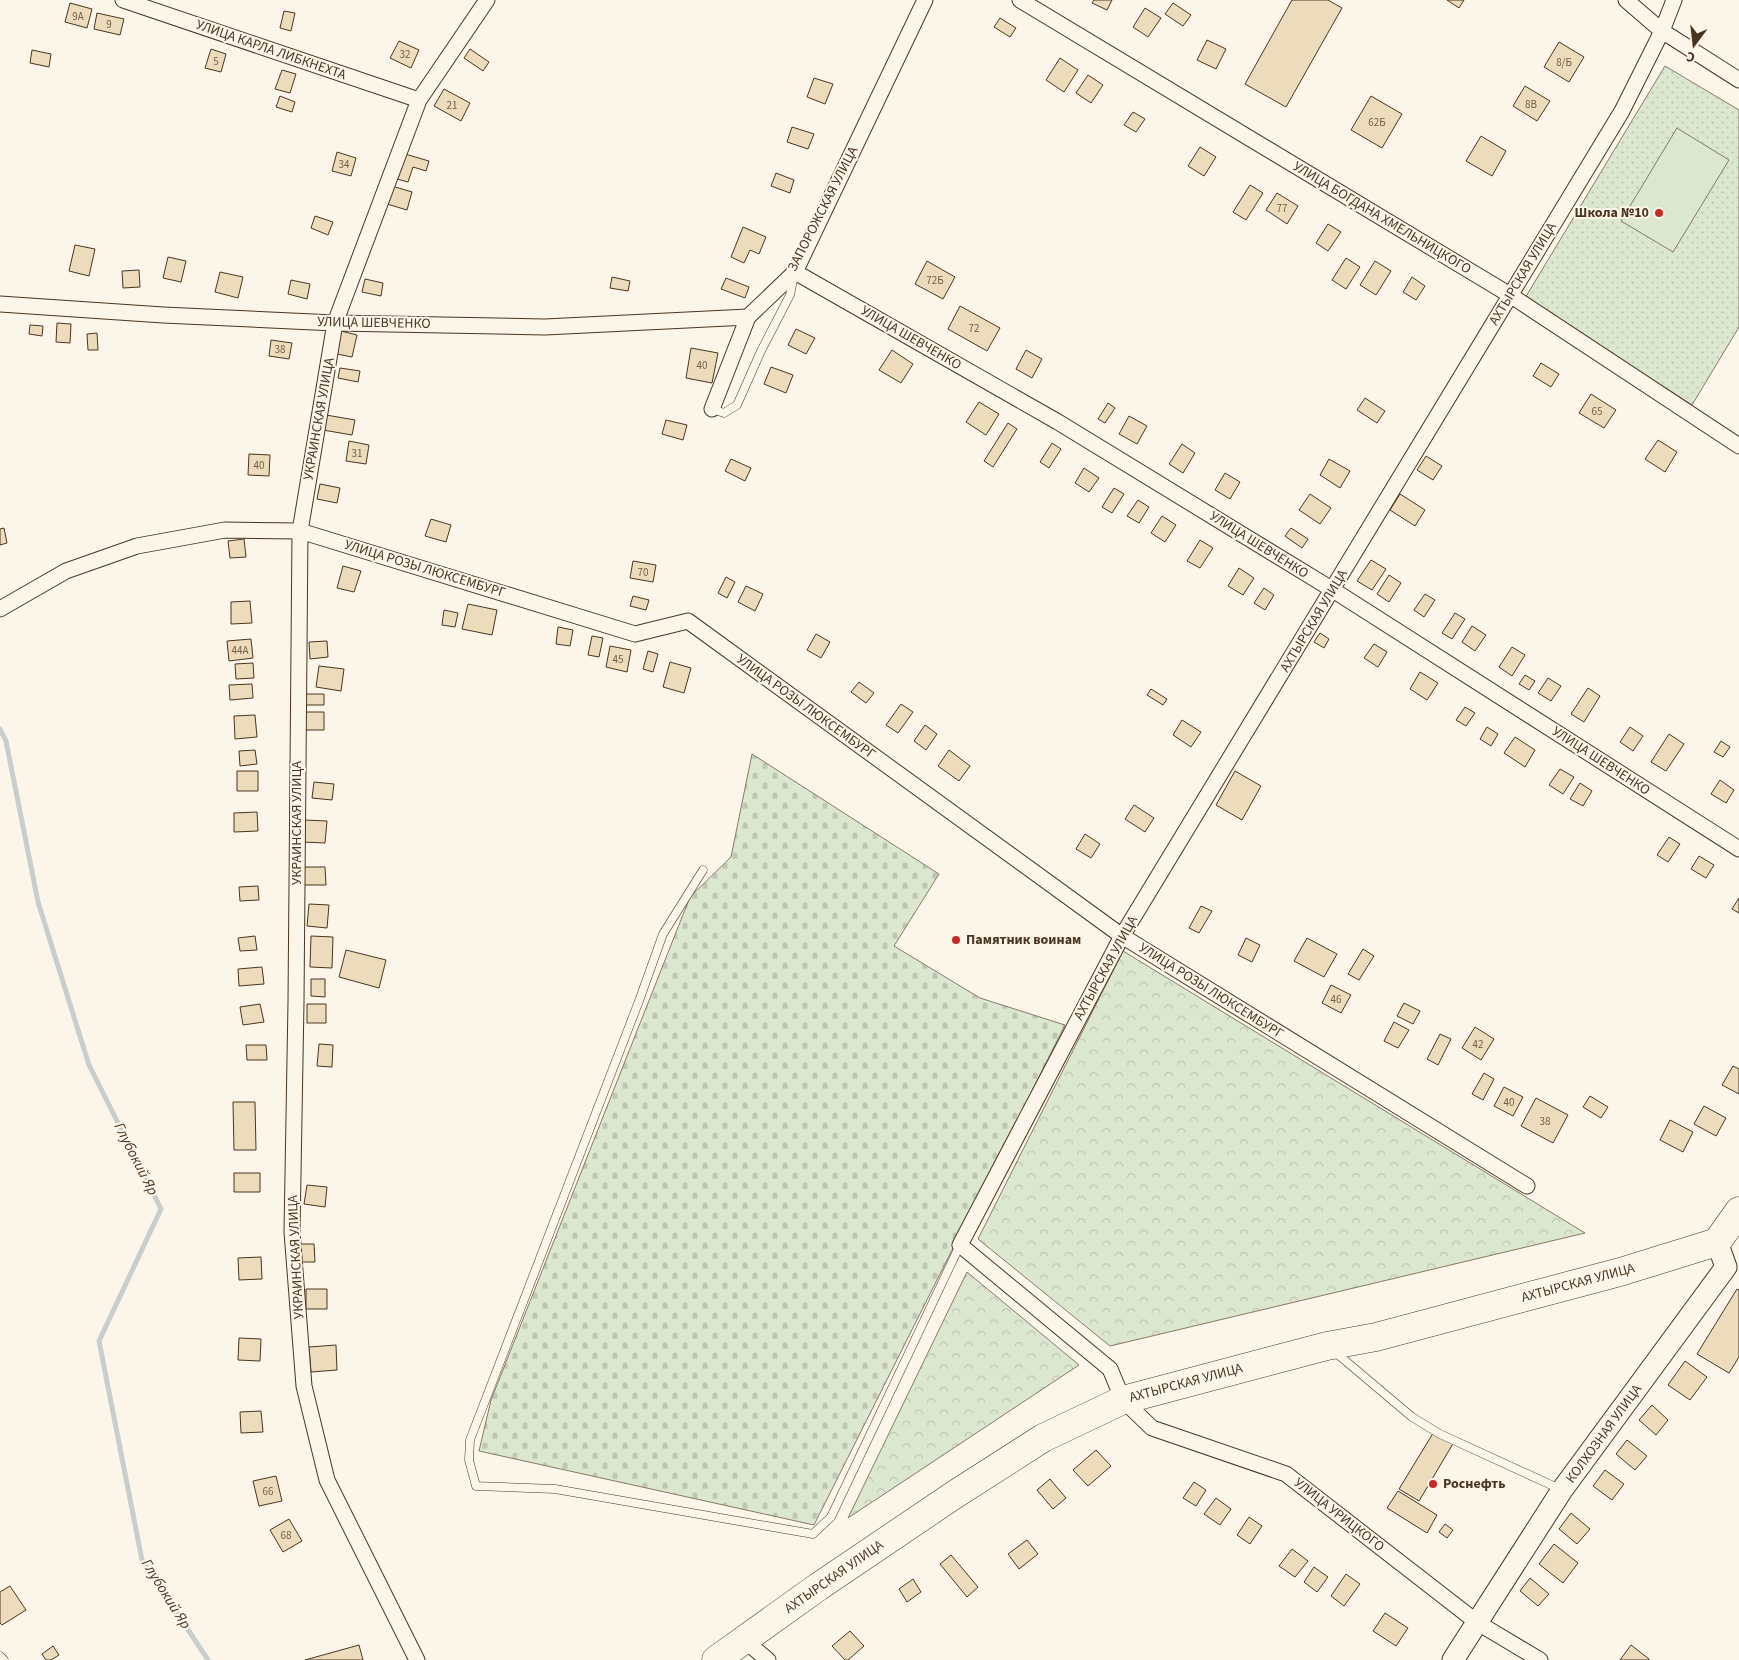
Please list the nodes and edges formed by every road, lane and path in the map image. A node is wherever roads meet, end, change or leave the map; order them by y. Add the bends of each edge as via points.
1 (123, 0) edge
2 (487, 0) edge
3 (925, 0) edge
4 (1020, 0) edge
5 (1626, 0) edge
6 (1674, 0) edge
7 (1662, 30) junction
8 (1739, 80) edge
9 (418, 100) junction
10 (795, 272) junction
11 (1510, 295) junction
12 (0, 304) edge
13 (748, 317) junction
14 (336, 322) junction
15 (712, 409) joint
16 (1739, 446) edge
17 (300, 531) junction
18 (1333, 590) junction
19 (0, 609) edge
20 (1739, 849) edge
21 (703, 870) dead end
22 (1122, 936) junction
23 (1528, 1186) dead end
24 (1739, 1211) edge
25 (1717, 1242) junction
26 (960, 1245) junction
27 (1733, 1271) edge
28 (1327, 1346) junction
29 (1123, 1400) junction
30 (1562, 1490) junction
31 (1478, 1623) junction
32 (744, 1640) junction
33 (0, 1656) edge
34 (4, 1660) edge
35 (417, 1660) edge
36 (716, 1660) edge
37 (768, 1660) edge
38 (1453, 1660) edge
39 (1540, 1660) edge

1 - 9 street, УЛИЦА КАРЛА ЛИБКНЕХТА
2 - 9 street, УКРАИНСКАЯ УЛИЦА
3 - 10 street, ЗАПОРОЖСКАЯ УЛИЦА
4 - 11 street, УЛИЦА БОГДАНА ХМЕЛЬНИЦКОГО
5 - 7 street
6 - 7 street, АХТЫРСКАЯ УЛИЦА
7 - 8 street
7 - 11 street, АХТЫРСКАЯ УЛИЦА via 1622,111
9 - 14 street, УКРАИНСКАЯ УЛИЦА
10 - 13 street, ЗАПОРОЖСКАЯ УЛИЦА
10 - 15 lane via 790,295 737,405 724,413
10 - 18 street, УЛИЦА ШЕВЧЕНКО via 1058,422
11 - 16 street, УЛИЦА БОГДАНА ХМЕЛЬНИЦКОГО
11 - 18 street, АХТЫРСКАЯ УЛИЦА
12 - 14 street, УЛИЦА ШЕВЧЕНКО
13 - 14 street, УЛИЦА ШЕВЧЕНКО via 545,327
13 - 15 street, ЗАПОРОЖСКАЯ УЛИЦА
14 - 17 street, УКРАИНСКАЯ УЛИЦА
17 - 19 street, УЛИЦА РОЗЫ ЛЮКСЕМБУРГ via 225,530 137,546 66,572
17 - 22 street, УЛИЦА РОЗЫ ЛЮКСЕМБУРГ via 635,634 688,621
17 - 35 street, УКРАИНСКАЯ УЛИЦА via 292,1232 304,1386 327,1480
18 - 20 street, УЛИЦА ШЕВЧЕНКО
18 - 22 street, АХТЫРСКАЯ УЛИЦА
21 - 26 lane via 663,934 470,1440 470,1460 476,1486 555,1489 813,1534 831,1517
22 - 23 street, УЛИЦА РОЗЫ ЛЮКСЕМБУРГ
22 - 26 street, АХТЫРСКАЯ УЛИЦА
24 - 25 highway
25 - 27 street, КОЛХОЗНАЯ УЛИЦА
25 - 28 highway, АХТЫРСКАЯ УЛИЦА via 1620,1272 1376,1337
26 - 29 street via 1110,1370
27 - 30 street, КОЛХОЗНАЯ УЛИЦА
28 - 29 highway, АХТЫРСКАЯ УЛИЦА
28 - 30 lane via 1419,1421 1440,1434
29 - 31 street, УЛИЦА УРИЦКОГО via 1152,1428 1286,1474
29 - 32 highway, АХТЫРСКАЯ УЛИЦА via 1034,1443
30 - 31 street, КОЛХОЗНАЯ УЛИЦА
31 - 38 street, КОЛХОЗНАЯ УЛИЦА
31 - 39 street, УЛИЦА УРИЦКОГО
32 - 36 highway, АХТЫРСКАЯ УЛИЦА
32 - 37 street
33 - 34 lane

